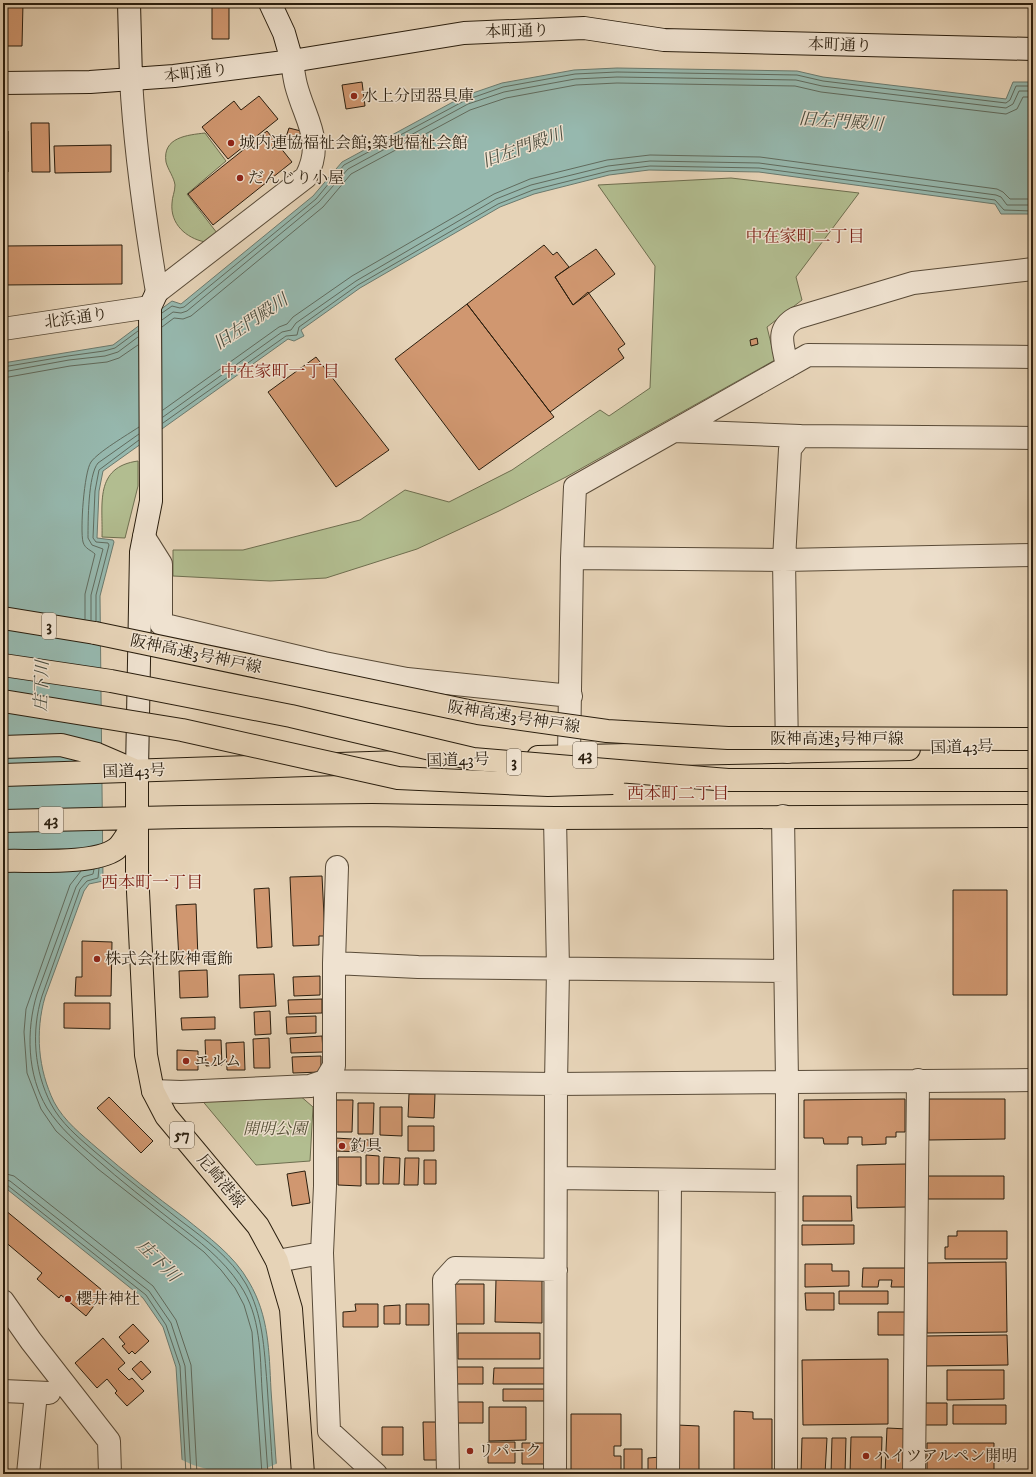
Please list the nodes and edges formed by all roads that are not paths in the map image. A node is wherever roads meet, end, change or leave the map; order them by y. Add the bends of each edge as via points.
1 (129, 3) edge
2 (270, 3) edge
3 (1033, 49) edge
4 (292, 61) junction
5 (131, 79) junction
6 (3, 83) edge
7 (1033, 269) edge
8 (152, 305) junction
9 (3, 329) edge
10 (1033, 357) edge
11 (787, 367) junction
12 (674, 431) junction
13 (1033, 438) edge
14 (790, 440) junction
15 (144, 537) junction
16 (1033, 555) edge
17 (572, 558) junction
18 (784, 560) junction
19 (3, 618) edge
20 (3, 665) edge
21 (571, 696) junction
22 (3, 701) edge
23 (1033, 738) edge
24 (1033, 745) edge
25 (3, 747) edge
26 (787, 752) junction
27 (569, 756) junction
28 (98, 763) junction
29 (136, 772) junction
30 (3, 775) edge
31 (728, 780) junction
32 (1033, 780) edge
33 (783, 816) junction
34 (1033, 816) edge
35 (555, 818) junction
36 (137, 819) junction
37 (3, 821) edge
38 (3, 861) edge
39 (337, 867) dead end
40 (334, 963) junction
41 (558, 969) junction
42 (785, 971) junction
43 (918, 1080) junction
44 (1033, 1080) edge
45 (325, 1081) junction
46 (787, 1081) junction
47 (556, 1084) junction
48 (153, 1091) junction
49 (556, 1178) junction
50 (670, 1180) junction
51 (785, 1181) junction
52 (322, 1253) junction
53 (277, 1261) junction
54 (556, 1270) junction
55 (3, 1301) edge
56 (3, 1390) edge
57 (36, 1393) junction
58 (72, 1395) junction
59 (28, 1474) edge
60 (110, 1474) edge
61 (303, 1474) edge
62 (376, 1474) edge
63 (448, 1474) edge
64 (555, 1474) edge
65 (668, 1474) edge
66 (786, 1474) edge
67 (914, 1474) edge

1 - 5 street
2 - 4 street via 284,33
3 - 4 street, 本町通り via 664,40 584,28 464,33
4 - 5 street, 本町通り
4 - 8 street via 296,86 312,131 315,150 312,166 306,177
5 - 6 street, 本町通り
5 - 8 street via 133,128 145,219
7 - 11 street via 913,283 796,318 786,324 781,332
8 - 9 street, 北浜通り
8 - 15 street via 151,501
10 - 11 street via 808,355
11 - 12 street
12 - 14 street
12 - 17 street via 575,487
13 - 14 street
14 - 18 street
15 - 21 street via 161,564 161,624 324,663 407,679
15 - 29 street via 141,552
16 - 18 street
17 - 18 street
17 - 21 street
18 - 26 street
19 - 23 main road, 阪神高速3号神戸線 / 3, bridge via 95,633 478,713 607,731 728,738
20 - 31 main road, 3, bridge via 111,681 283,715 473,759
21 - 27 street
22 - 31 main road, bridge via 182,730 398,778 548,785
24 - 26 main road, 国道43号 / 43
25 - 28 main road via 61,745
26 - 27 main road, 国道43号 / 43
27 - 29 main road, 国道43号 / 43
28 - 29 main road, 国道43号 / 43
28 - 30 main road, 国道43号 / 43
29 - 36 main road, 尼崎港線 / 57
31 - 32 main road, 3, bridge
33 - 34 main road, 43
33 - 35 main road, 43
33 - 42 street
35 - 36 main road, 43 via 364,815
35 - 41 street
36 - 37 main road, 43
36 - 38 main road via 116,849 100,856 82,859
36 - 48 main road, 尼崎港線 / 57 via 146,1055
39 - 40 street
40 - 41 street
40 - 45 street via 334,1066
41 - 42 street
41 - 47 street
42 - 46 street
43 - 44 street
43 - 46 street
43 - 67 street
45 - 47 street
45 - 48 street via 310,1086
45 - 52 street
46 - 47 street
46 - 51 street
47 - 49 street
48 - 53 main road, 尼崎港線 / 57 via 166,1116 258,1226
49 - 50 street
49 - 54 street
50 - 51 street
50 - 65 street
51 - 66 street
52 - 53 street
52 - 62 street via 329,1431
53 - 61 main road, 尼崎港線 / 57 via 291,1309
54 - 63 street via 454,1268 444,1280
54 - 64 street
55 - 58 street
56 - 57 street
57 - 58 street
57 - 59 street
58 - 60 street via 109,1441

